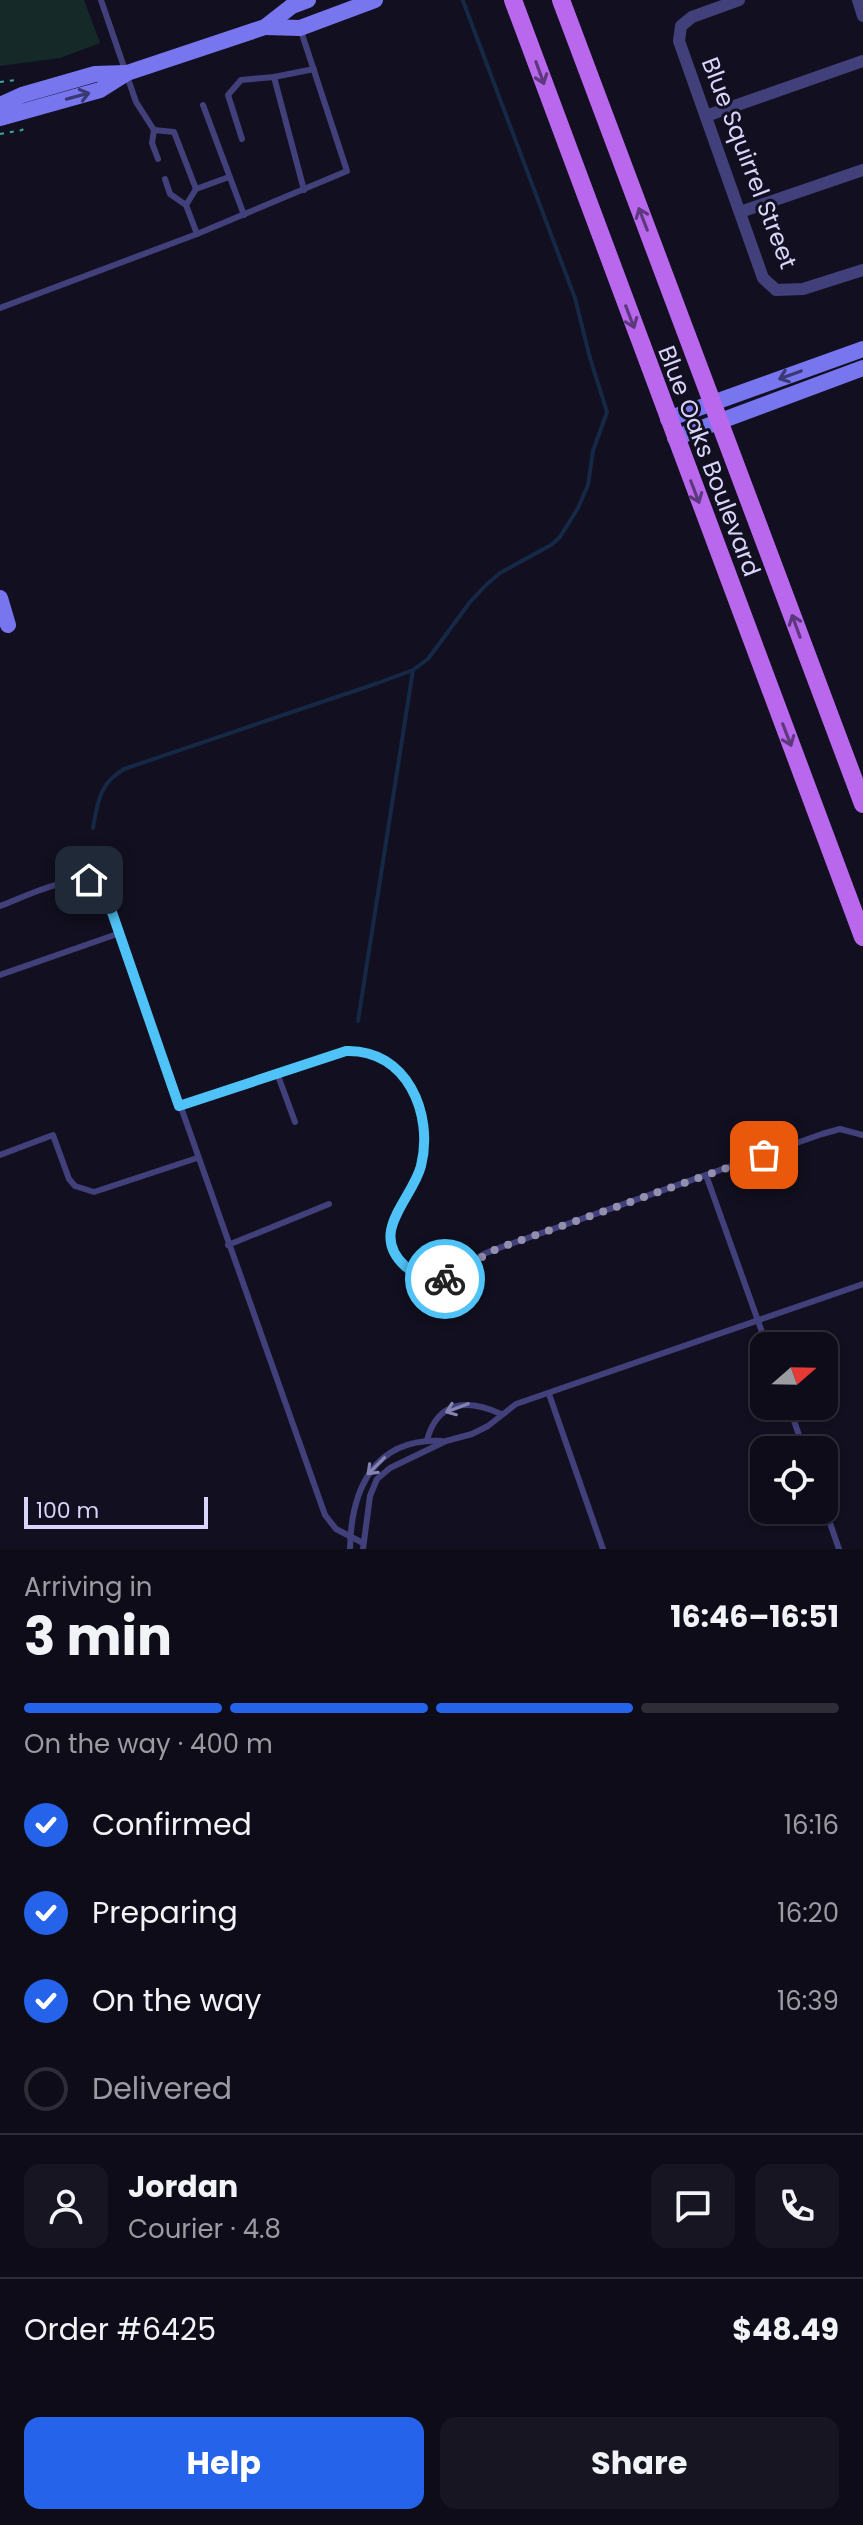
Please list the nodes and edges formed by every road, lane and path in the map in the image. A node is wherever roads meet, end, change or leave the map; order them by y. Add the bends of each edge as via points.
1 (101, 0) edge
2 (375, 0) edge
3 (513, 0) edge
4 (561, 0) edge
5 (739, 0) edge
6 (858, 0) edge
7 (297, 2) edge
8 (863, 16) edge
9 (265, 27) junction
10 (300, 28) junction
11 (863, 61) edge
12 (314, 69) junction
13 (127, 73) junction
14 (274, 77) junction
15 (0, 95) edge
16 (22, 95) junction
17 (0, 105) edge
18 (203, 105) dead end
19 (706, 116) junction
20 (0, 118) edge
21 (154, 130) junction
22 (242, 139) dead end
23 (158, 159) dead end
24 (863, 170) edge
25 (229, 177) junction
26 (165, 179) dead end
27 (196, 189) junction
28 (304, 190) junction
29 (186, 205) junction
30 (740, 212) junction
31 (244, 215) junction
32 (197, 234) junction
33 (863, 270) edge
34 (0, 308) edge
35 (863, 349) edge
36 (863, 368) edge
37 (712, 403) junction
38 (668, 419) junction
39 (719, 422) junction
40 (675, 438) junction
41 (0, 598) edge
42 (8, 625) dead end
43 (863, 804) edge
44 (0, 906) edge
45 (120, 933) junction
46 (863, 937) edge
47 (0, 975) edge
48 (277, 1073) junction
49 (179, 1106) junction
50 (295, 1122) dead end
51 (863, 1135) edge
52 (0, 1155) edge
53 (197, 1158) junction
54 (706, 1175) junction
55 (329, 1204) dead end
56 (228, 1245) junction
57 (863, 1284) edge
58 (759, 1322) junction
59 (762, 1332) edge
60 (549, 1394) junction
61 (501, 1414) junction
62 (427, 1440) junction
63 (446, 1441) junction
64 (830, 1524) edge
65 (350, 1537) junction
66 (363, 1546) edge
67 (350, 1549) edge
68 (603, 1549) edge
69 (839, 1549) edge

1 - 13 lane
2 - 10 street
3 -> 38 main road, Blue Oaks Boulevard
37 -> 4 main road, Blue Oaks Boulevard
5 - 19 street, Blue Squirrel Street via 681,26 679,41
6 - 8 street
7 - 9 street
9 - 10 street
9 - 13 street
10 - 12 lane
11 - 19 street
12 - 14 lane
12 - 28 lane via 347,171
13 - 16 street via 95,74
20 -> 13 street via 100,90
13 - 21 lane via 136,102
14 - 22 lane via 241,80 228,95
14 - 28 lane
15 - 16 street
16 - 17 street
18 - 25 lane
19 - 30 street, Blue Squirrel Street
21 - 23 lane
21 - 27 lane via 174,132
24 - 30 street
25 - 27 lane
25 - 31 lane
26 - 29 lane via 170,194
27 - 29 lane
28 - 31 lane
29 - 32 lane
30 - 33 street, Blue Squirrel Street via 763,278 776,290 803,289
31 - 32 lane
32 - 34 lane
35 -> 37 street
36 - 39 street
37 - 38 street
37 - 39 main road, Blue Oaks Boulevard
38 - 40 main road, Blue Oaks Boulevard
39 - 40 street
43 -> 39 main road, Blue Oaks Boulevard
40 -> 46 main road, Blue Oaks Boulevard
41 - 42 street
44 - 45 lane via 76,879 89,880 105,892
45 - 47 lane
45 - 49 lane
48 - 49 lane
48 - 50 lane
48 - 54 lane via 360,1050 375,1053 403,1075 420,1110 424,1148 420,1169 395,1213 392,1243 399,1261 427,1279 456,1275 481,1255
49 - 53 lane
51 - 54 lane via 840,1129
52 - 53 lane via 53,1135 69,1179 94,1192
53 - 56 lane
54 - 58 lane
55 - 56 lane
56 - 65 lane via 325,1515
57 - 58 lane
58 - 59 lane
58 - 60 lane
60 - 61 lane
60 - 68 lane
61 -> 62 lane via 460,1404 436,1419
61 - 63 lane via 472,1434
62 - 63 lane
62 -> 65 lane via 410,1444 369,1470
63 - 66 lane via 377,1479
64 - 69 lane
65 - 66 lane
65 - 67 lane

